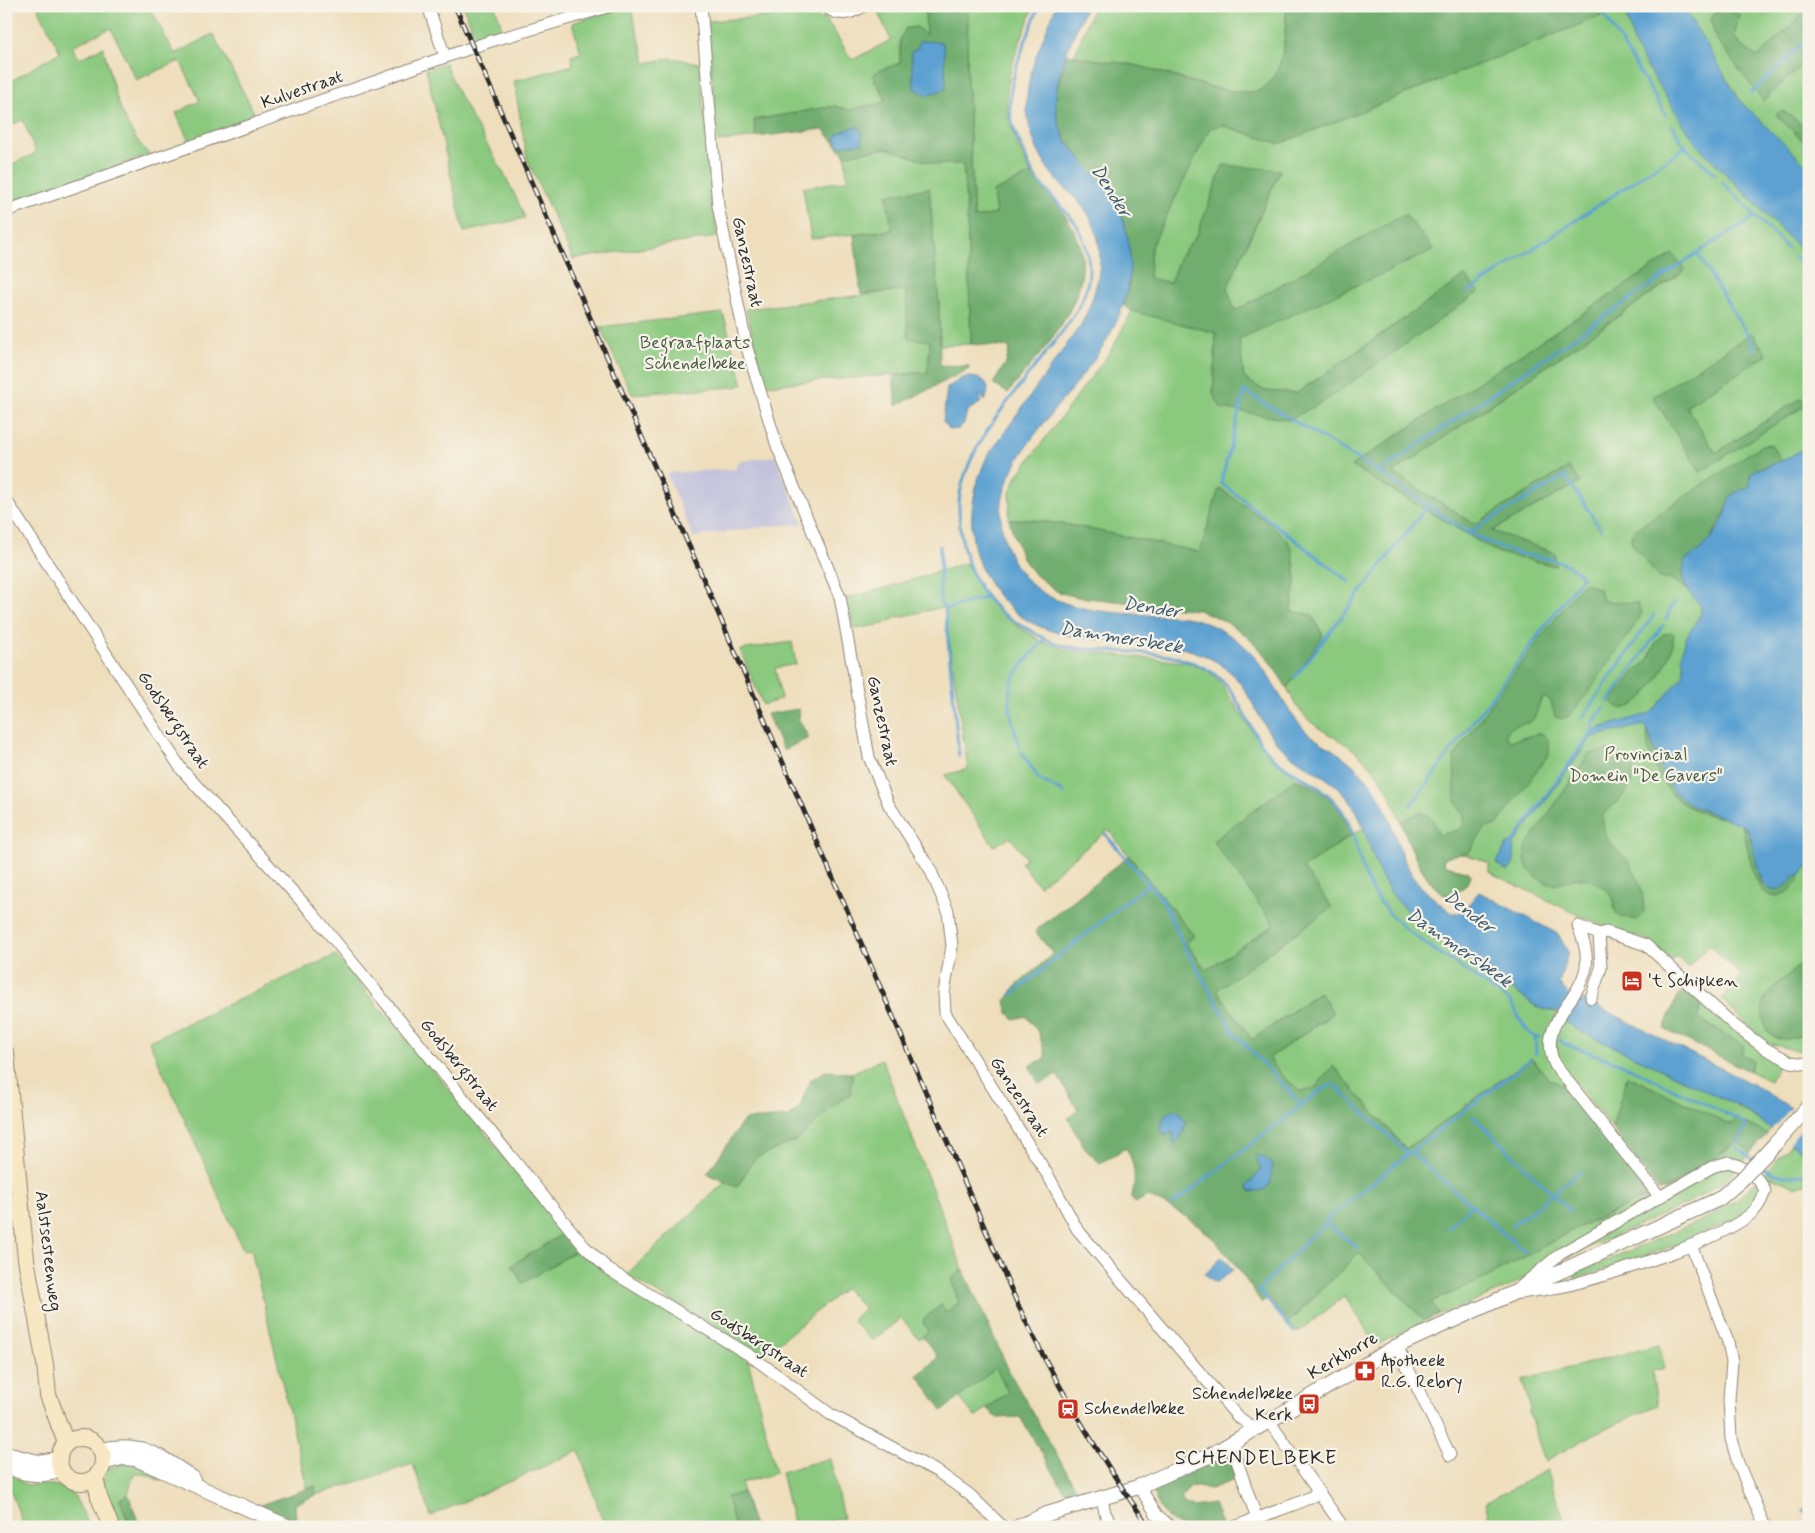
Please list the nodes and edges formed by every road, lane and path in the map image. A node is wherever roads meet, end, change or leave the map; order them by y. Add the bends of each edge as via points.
1 (428, 6) edge
2 (611, 6) edge
3 (701, 6) edge
4 (826, 6) edge
5 (864, 6) edge
6 (445, 57) junction
7 (6, 211) edge
8 (6, 500) edge
9 (1599, 934) junction
10 (1591, 998) dead end
11 (6, 1054) edge
12 (1809, 1062) edge
13 (1809, 1106) edge
14 (1660, 1197) junction
15 (1691, 1245) junction
16 (1512, 1294) junction
17 (1397, 1346) junction
18 (1270, 1422) junction
19 (1255, 1429) junction
20 (72, 1440) junction
21 (6, 1454) edge
22 (1450, 1455) dead end
23 (1237, 1461) dead end
24 (59, 1464) junction
25 (6, 1465) edge
26 (95, 1468) junction
27 (1140, 1486) junction
28 (1319, 1493) junction
29 (1102, 1498) junction
30 (1257, 1519) junction
31 (102, 1527) edge
32 (111, 1527) edge
33 (289, 1527) edge
34 (1003, 1527) edge
35 (1018, 1527) edge
36 (1113, 1527) edge
37 (1171, 1527) edge
38 (1234, 1527) edge
39 (1343, 1527) edge
40 (1765, 1527) edge

1 - 6 street
2 - 6 street, Kulvestraat
3 - 19 street, Ganzestraat via 718,206 745,338 777,446 840,597 869,757 889,805 930,869 948,911 952,946 944,993 945,1013 1049,1177 1082,1236 1237,1416
4 - 5 street via 841,14 849,14
6 - 7 street, Kulvestraat
8 - 34 street, Godsbergstraat via 182,770 314,915 584,1246 609,1270 751,1356 830,1414 938,1472 970,1494
9 - 10 street via 1601,968
9 - 12 street via 1606,932 1646,945 1766,1049 1791,1062
9 - 14 street via 1578,926 1586,968 1552,1030 1550,1054 1555,1065
11 - 20 main road, Aalstsesteenweg via 26,1259 48,1395
13 - 16 street, Kerkborre, bridge via 1741,1180 1719,1199
14 - 15 street, Kerkborre via 1712,1167 1728,1162 1737,1164 1759,1180 1764,1191 1762,1201 1753,1212
14 - 16 street, Kerkborre via 1560,1254
15 - 16 street, Kerkborre via 1575,1284
15 - 40 street via 1728,1342 1732,1362 1731,1439
16 - 17 street, Kerkborre
17 - 18 street, Kerkborre
17 - 22 street, Kerkborre
18 - 19 street, Kerkborre
18 - 28 street
19 - 27 street, Kerkborre via 1211,1455
20 - 24 main road via 59,1453
20 - 26 main road via 91,1440
21 - 24 street
23 - 30 street
24 - 25 street via 36,1474
24 - 26 main road via 65,1477
26 - 31 main road
26 - 32 main road via 99,1497
26 - 33 street via 121,1458 136,1459
27 - 29 street, Kerkborre
27 - 37 street via 1157,1515
28 - 30 street
28 - 39 street
29 - 35 street, Kerkborre via 1047,1514
29 - 36 street via 1105,1513
30 - 38 street

